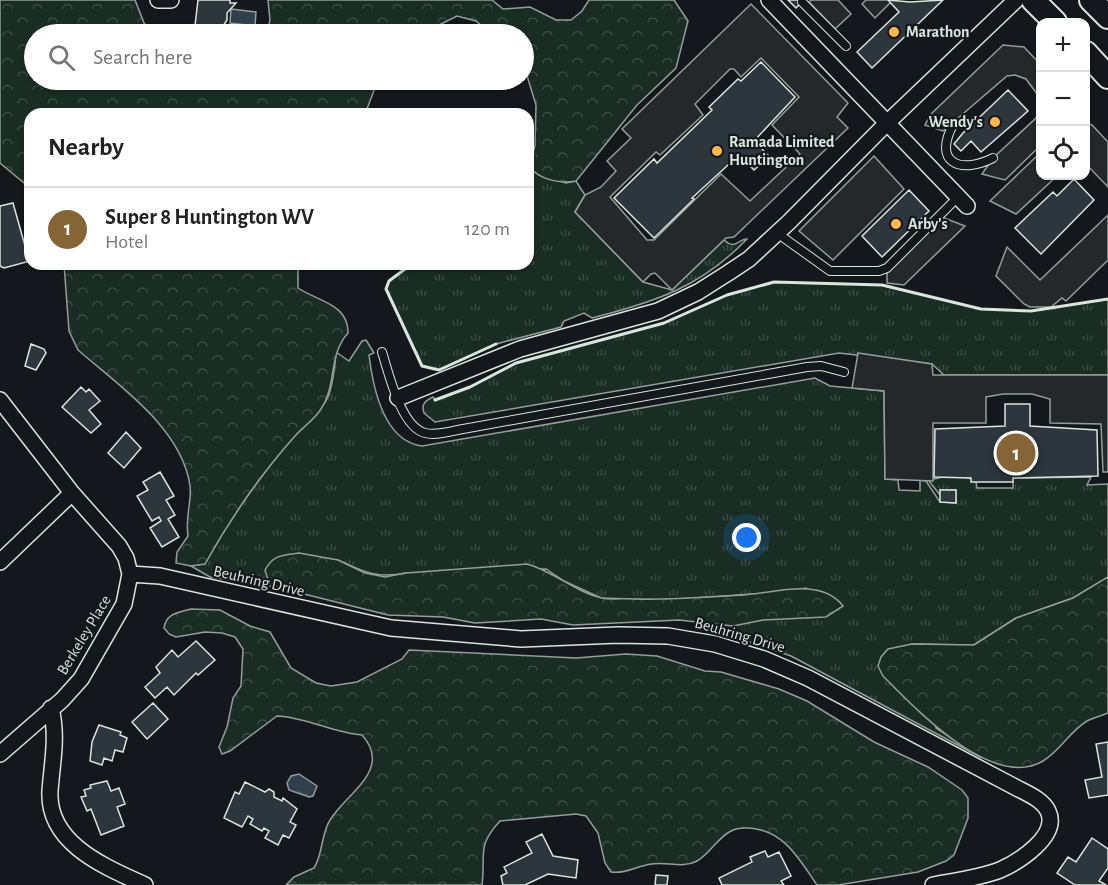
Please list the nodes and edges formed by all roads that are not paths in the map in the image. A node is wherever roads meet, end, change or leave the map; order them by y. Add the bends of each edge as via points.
1 (158, 0) edge
2 (171, 0) edge
3 (769, 0) edge
4 (1016, 0) edge
5 (1034, 0) edge
6 (1091, 0) edge
7 (802, 2) dead end
8 (1108, 17) edge
9 (1051, 18) edge
10 (846, 46) dead end
11 (1090, 57) edge
12 (1108, 77) edge
13 (887, 123) junction
14 (954, 123) dead end
15 (993, 158) dead end
16 (962, 201) joint
17 (777, 233) junction
18 (381, 352) dead end
19 (844, 372) dead end
20 (0, 399) edge
21 (398, 399) junction
22 (18, 423) junction
23 (0, 425) edge
24 (72, 492) junction
25 (0, 562) edge
26 (130, 574) junction
27 (51, 708) junction
28 (0, 754) edge
29 (145, 885) edge
30 (933, 885) edge

1 - 2 street
3 - 13 street
4 - 13 street
5 - 9 main road
6 - 8 main road
7 - 10 lane
11 - 12 main road
13 - 16 street
13 - 17 street
14 - 15 lane via 944,147 954,161 977,166
16 - 17 lane via 879,271 830,271
17 - 21 street via 749,260 664,308 520,349
18 - 21 lane
19 - 21 lane via 807,367 436,433 426,433 410,423
20 - 22 street
22 - 23 street
22 - 24 street
24 - 25 street
24 - 26 street via 119,546
26 - 27 street, Berkeley Place via 124,604 92,663 72,690
26 - 30 street, Beuhring Drive via 169,578 391,628 521,639 668,636 715,644 772,662 1025,792 1048,810 1050,825 1046,833 1018,860 999,870
27 - 28 street, Berkeley Place
27 - 29 street via 55,741 50,794 55,819 70,842 94,860

